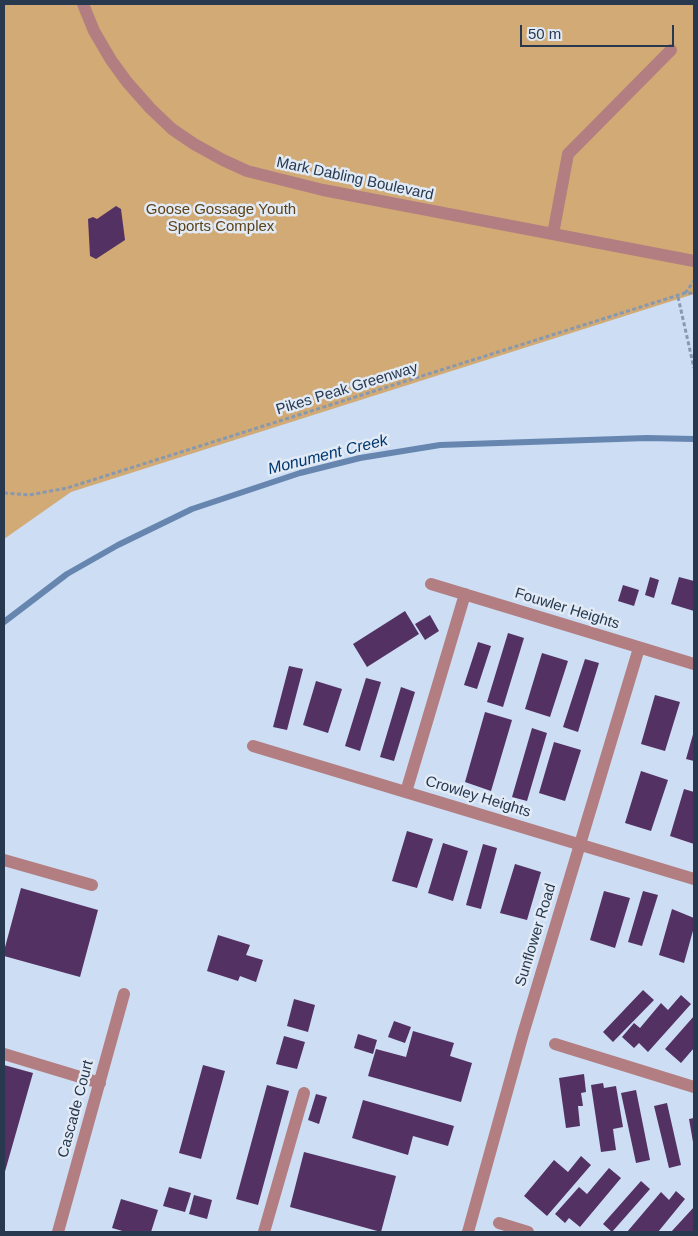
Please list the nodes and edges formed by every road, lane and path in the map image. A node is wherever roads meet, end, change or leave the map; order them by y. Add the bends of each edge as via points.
1 (83, 4) edge
2 (671, 50) dead end
3 (553, 234) junction
4 (694, 261) edge
5 (694, 281) edge
6 (685, 293) junction
7 (694, 293) edge
8 (678, 296) junction
9 (694, 368) edge
10 (4, 493) edge
11 (431, 584) dead end
12 (465, 594) junction
13 (639, 648) junction
14 (694, 664) edge
15 (253, 746) dead end
16 (406, 792) junction
17 (580, 844) junction
18 (4, 860) edge
19 (694, 879) edge
20 (92, 885) dead end
21 (124, 994) dead end
22 (555, 1044) dead end
23 (4, 1054) edge
24 (100, 1083) junction
25 (694, 1087) edge
26 (304, 1093) dead end
27 (499, 1224) dead end
28 (58, 1232) edge
29 (264, 1232) edge
30 (468, 1232) edge
31 (528, 1232) edge

1 - 3 street, Mark Dabling Boulevard via 94,31 112,60 150,108 172,129 223,160 246,171 323,190
2 - 3 street via 568,154
3 - 4 street, Mark Dabling Boulevard
5 - 6 path
6 - 7 path, Pikes Peak Greenway
6 - 8 path, Pikes Peak Greenway
8 - 9 path
8 - 10 path, Pikes Peak Greenway via 67,488 29,495
11 - 12 street, Fouwler Heights
12 - 13 street, Fouwler Heights
12 - 16 street
13 - 14 street, Fouwler Heights
13 - 17 street, Sunflower Road
15 - 16 street, Crowley Heights
16 - 17 street, Crowley Heights
17 - 19 street, Crowley Heights
17 - 30 street, Sunflower Road
18 - 20 street
21 - 24 street, Cascade Court
22 - 25 street
23 - 24 street
24 - 28 street, Cascade Court
26 - 29 street
27 - 31 street

